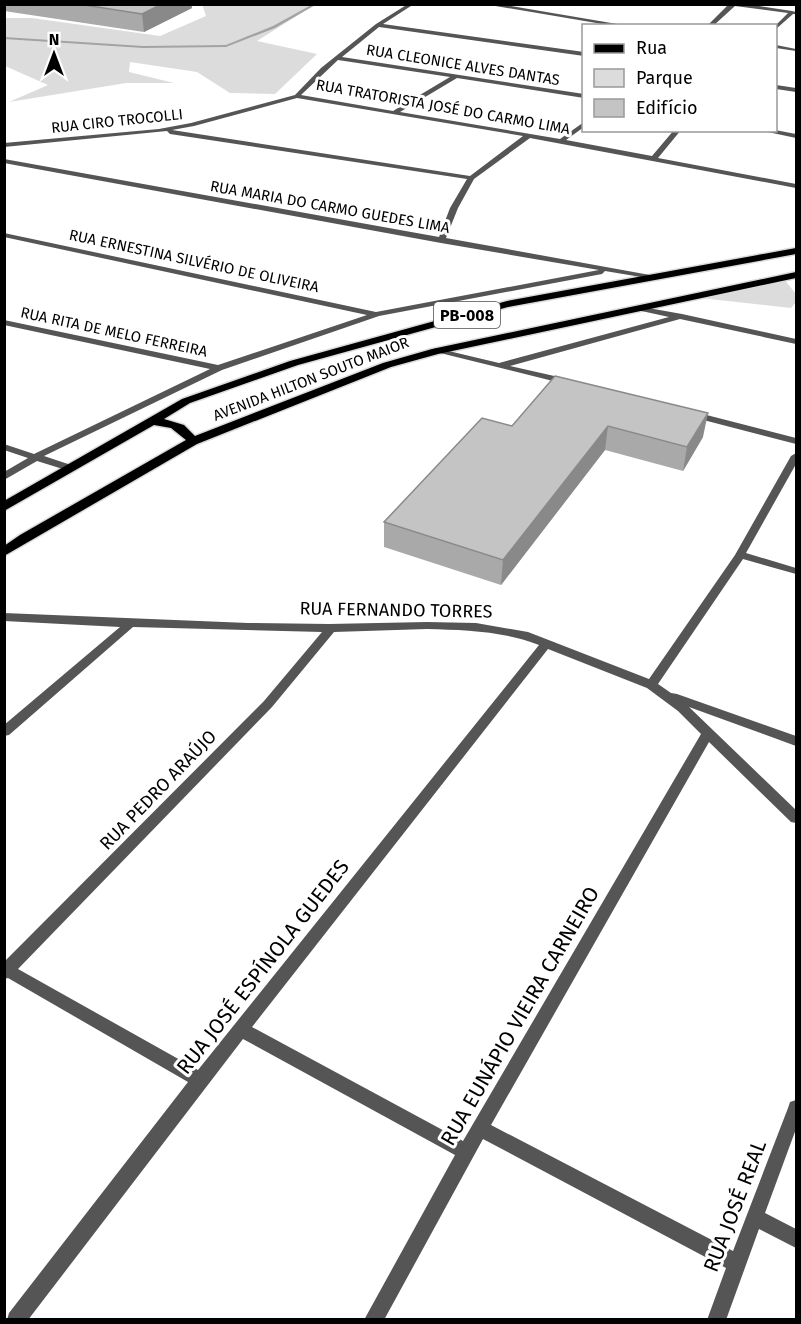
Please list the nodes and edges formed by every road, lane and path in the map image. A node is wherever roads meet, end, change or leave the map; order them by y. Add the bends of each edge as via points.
1 (412, 4) edge
2 (486, 4) edge
3 (732, 5) edge
4 (794, 13) edge
5 (784, 19) junction
6 (796, 20) edge
7 (614, 24) edge
8 (711, 24) edge
9 (378, 25) junction
10 (777, 26) edge
11 (777, 47) edge
12 (796, 50) edge
13 (582, 54) edge
14 (339, 58) junction
15 (456, 76) junction
16 (777, 87) edge
17 (796, 90) edge
18 (297, 96) junction
19 (582, 96) edge
20 (395, 112) junction
21 (582, 125) edge
22 (159, 131) junction
23 (676, 132) edge
24 (773, 132) edge
25 (529, 135) junction
26 (796, 136) edge
27 (561, 141) junction
28 (4, 145) edge
29 (652, 160) junction
30 (4, 161) edge
31 (471, 178) junction
32 (796, 186) edge
33 (4, 234) edge
34 (441, 241) junction
35 (796, 251) edge
36 (609, 271) junction
37 (796, 275) edge
38 (650, 277) junction
39 (640, 308) junction
40 (378, 314) junction
41 (682, 316) junction
42 (4, 322) edge
43 (796, 342) edge
44 (436, 351) junction
45 (501, 365) junction
46 (219, 368) junction
47 (581, 385) edge
48 (683, 412) edge
49 (149, 421) junction
50 (193, 441) junction
51 (796, 441) edge
52 (4, 447) edge
53 (37, 456) junction
54 (796, 456) edge
55 (70, 468) junction
56 (4, 477) edge
57 (4, 507) edge
58 (4, 552) edge
59 (740, 555) junction
60 (796, 571) edge
61 (4, 617) edge
62 (129, 625) junction
63 (331, 628) junction
64 (546, 644) junction
65 (651, 685) junction
66 (665, 695) junction
67 (4, 732) edge
68 (707, 734) junction
69 (796, 741) edge
70 (796, 818) edge
71 (6, 971) edge
72 (240, 1029) junction
73 (200, 1080) junction
74 (796, 1108) edge
75 (480, 1128) junction
76 (466, 1152) junction
77 (754, 1218) junction
78 (796, 1239) edge
79 (738, 1264) junction
80 (16, 1320) edge
81 (373, 1320) edge
82 (716, 1320) edge

1 - 9 street
2 - 7 street
3 - 4 street
3 - 8 street
4 - 5 street
5 - 6 street
5 - 10 street
9 - 13 street
9 - 14 street
11 - 12 street
14 - 15 street, RUA CLEONICE ALVES DANTAS
14 - 18 street
15 - 19 street, RUA CLEONICE ALVES DANTAS
15 - 20 street
16 - 17 street
18 - 20 street, RUA TRATORISTA JOSÉ DO CARMO LIMA
18 - 22 street, RUA CIRO TROCOLLI
20 - 25 street, RUA TRATORISTA JOSÉ DO CARMO LIMA
21 - 27 street
22 - 28 street, RUA CIRO TROCOLLI
22 - 31 street
23 - 29 street
24 - 26 street
25 - 27 street, RUA TRATORISTA JOSÉ DO CARMO LIMA
25 - 31 street
27 - 29 street, RUA TRATORISTA JOSÉ DO CARMO LIMA
29 - 32 street, RUA TRATORISTA JOSÉ DO CARMO LIMA
30 - 34 street, RUA MARIA DO CARMO GUEDES LIMA
31 - 34 street
33 - 40 street, RUA ERNESTINA SILVÉRIO DE OLIVEIRA
34 - 36 street, RUA MARIA DO CARMO GUEDES LIMA
35 - 38 main road, AVENIDA HILTON SOUTO MAIOR / PB-008
36 - 38 street, RUA MARIA DO CARMO GUEDES LIMA
36 - 40 street, AVENIDA HILTON SOUTO MAIOR
37 - 39 main road, AVENIDA HILTON SOUTO MAIOR / PB-008
38 - 49 main road, AVENIDA HILTON SOUTO MAIOR / PB-008 via 507,304 294,363 186,401
39 - 41 street
39 - 44 main road, AVENIDA HILTON SOUTO MAIOR / PB-008
40 - 46 street, AVENIDA HILTON SOUTO MAIOR
41 - 43 street
41 - 45 street
42 - 46 street, RUA RITA DE MELO FERREIRA
44 - 45 street
44 - 50 main road, AVENIDA HILTON SOUTO MAIOR / PB-008 via 387,365
45 - 47 street
46 - 53 street, AVENIDA HILTON SOUTO MAIOR
48 - 51 street
49 - 50 main road via 174,423
49 - 55 main road, AVENIDA HILTON SOUTO MAIOR / PB-008
50 - 58 main road, AVENIDA HILTON SOUTO MAIOR / PB-008
52 - 53 street
53 - 55 street
53 - 56 street, AVENIDA HILTON SOUTO MAIOR
54 - 59 street
55 - 57 main road, AVENIDA HILTON SOUTO MAIOR / PB-008
59 - 60 street
59 - 65 street
61 - 62 street, RUA FERNANDO TORRES
62 - 63 street, RUA FERNANDO TORRES
62 - 67 street
63 - 64 street, RUA FERNANDO TORRES via 474,627 524,635
63 - 71 street, RUA PEDRO ARAÚJO via 268,704
64 - 65 street, RUA FERNANDO TORRES
64 - 72 street, RUA JOSÉ ESPÍNOLA GUEDES
65 - 66 street, RUA FERNANDO TORRES
66 - 68 street, RUA FERNANDO TORRES
66 - 69 street
68 - 70 street, RUA FERNANDO TORRES
68 - 75 street, RUA EUNÁPIO VIEIRA CARNEIRO
71 - 73 street
72 - 73 street, RUA JOSÉ ESPÍNOLA GUEDES
72 - 76 street
73 - 80 street, RUA JOSÉ ESPÍNOLA GUEDES
74 - 77 street, RUA JOSÉ REAL
75 - 76 street, RUA EUNÁPIO VIEIRA CARNEIRO
75 - 79 street
76 - 81 street, RUA EUNÁPIO VIEIRA CARNEIRO
77 - 78 street
77 - 79 street, RUA JOSÉ REAL
79 - 82 street, RUA JOSÉ REAL

